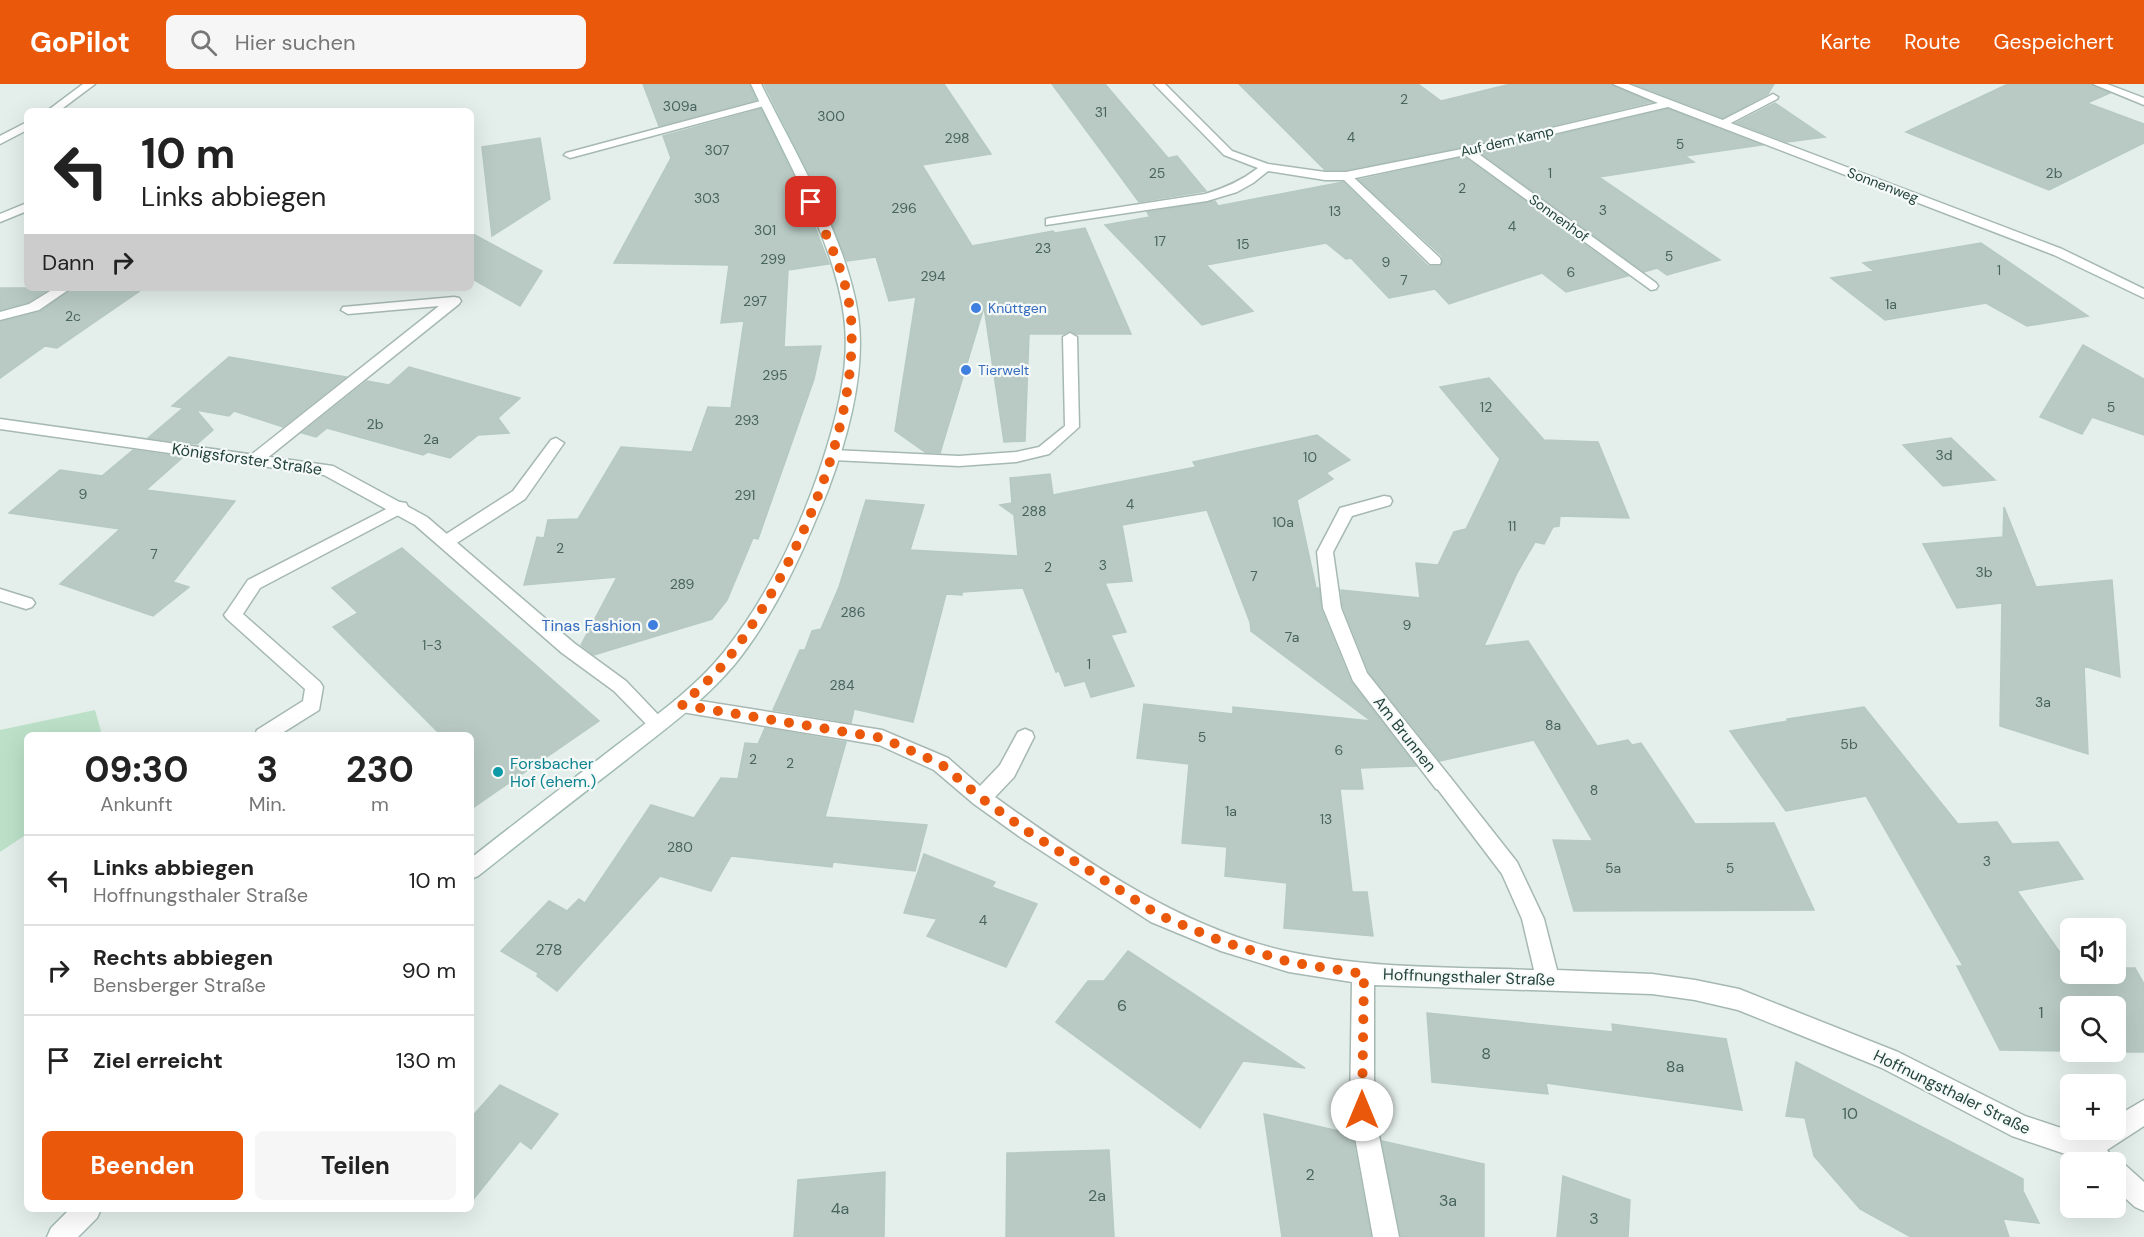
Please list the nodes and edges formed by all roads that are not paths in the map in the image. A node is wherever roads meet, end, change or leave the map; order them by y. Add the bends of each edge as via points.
1 (90, 84) edge
2 (756, 84) edge
3 (1159, 84) edge
4 (1618, 84) edge
5 (2098, 84) edge
6 (1773, 97) dead end
7 (2144, 102) edge
8 (764, 103) junction
9 (1667, 104) junction
10 (56, 108) edge
11 (1721, 124) junction
12 (24, 127) edge
13 (0, 141) edge
14 (1467, 151) junction
15 (570, 155) dead end
16 (1266, 167) junction
17 (1346, 176) junction
18 (24, 208) edge
19 (0, 218) edge
20 (1050, 222) dead end
21 (1435, 261) dead end
22 (1651, 286) dead end
23 (59, 291) edge
24 (2144, 294) edge
25 (348, 310) dead end
26 (0, 316) edge
27 (1070, 337) dead end
28 (0, 424) edge
29 (556, 443) dead end
30 (832, 455) junction
31 (255, 459) junction
32 (1384, 501) dead end
33 (400, 507) junction
34 (446, 542) junction
35 (0, 595) edge
36 (26, 603) dead end
37 (682, 705) junction
38 (658, 724) junction
39 (269, 732) edge
40 (1025, 737) dead end
41 (981, 798) junction
42 (474, 868) edge
43 (1364, 974) junction
44 (1548, 980) junction
45 (2144, 1112) edge
46 (2085, 1152) edge
47 (2099, 1152) edge
48 (2126, 1182) edge
49 (2144, 1198) edge
50 (85, 1212) edge
51 (60, 1237) edge
52 (1386, 1237) edge

1 - 10 street
2 - 8 street
3 - 16 street, Auf dem Kamp via 1227,153
4 - 9 street, Sonnenweg
5 - 7 street
6 - 11 street
8 - 15 street
8 - 30 street via 820,222 847,293 851,357
9 - 11 street, Sonnenweg
9 - 14 street, Auf dem Kamp
11 - 24 street, Sonnenweg via 2058,252
12 - 13 street
14 - 17 street, Auf dem Kamp
14 - 22 street, Sonnenhof
16 - 17 street, Auf dem Kamp
16 - 20 street via 1241,185 1208,197
17 - 21 street
18 - 19 street
23 - 26 street via 34,307
25 - 31 street via 454,301
27 - 30 street via 1072,427 1044,451 959,461
28 - 31 street, Königsforster Straße
29 - 34 street via 519,495
30 - 37 street via 810,516 778,583 730,657
31 - 33 street, Königsforster Straße via 328,470
32 - 44 street, Am Brunnen via 1346,512 1325,552 1332,608 1359,676 1510,868 1533,919
33 - 34 street, Königsforster Straße
33 - 39 street via 254,584 233,615 314,687 312,705
34 - 38 street, Königsforster Straße via 568,648 620,686
35 - 36 street
37 - 38 street
37 - 41 street, Hoffnungsthaler Straße via 882,738 941,764
38 - 42 street
40 - 41 street via 1006,771
41 - 43 street, Hoffnungsthaler Straße via 1159,915 1221,941 1289,962
43 - 44 street, Hoffnungsthaler Straße
43 - 52 street via 1362,1110
44 - 46 street, Hoffnungsthaler Straße via 1652,984 1739,1000 1890,1060 2021,1127
45 - 47 street
48 - 49 street
50 - 51 street

